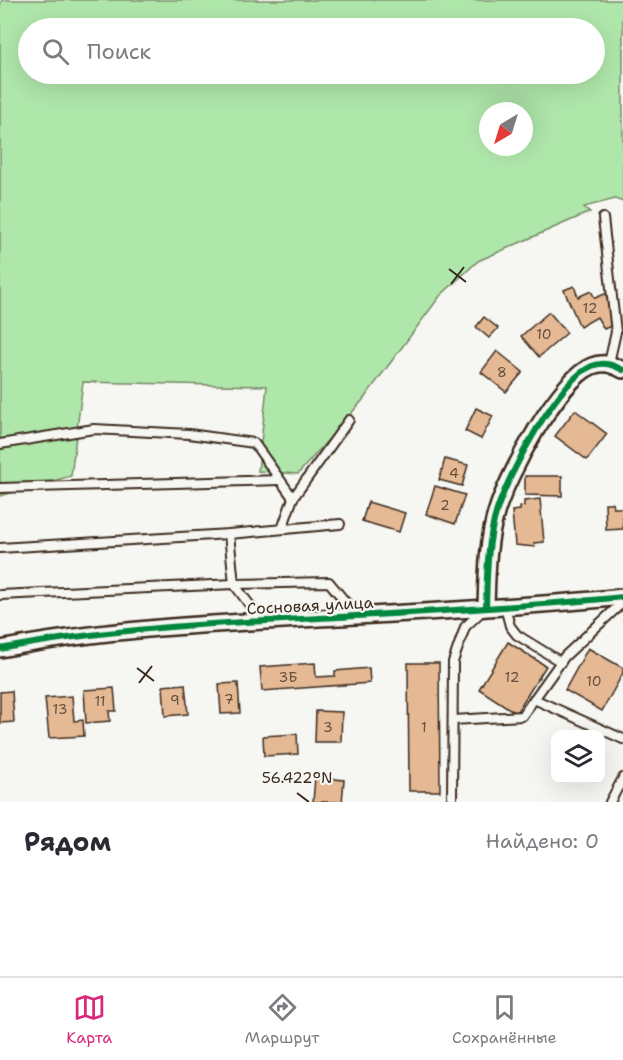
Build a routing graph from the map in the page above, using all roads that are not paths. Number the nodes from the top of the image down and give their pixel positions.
1 (603, 218) dead end
2 (609, 363) junction
3 (623, 370) edge
4 (350, 420) dead end
5 (0, 444) edge
6 (279, 480) junction
7 (0, 488) edge
8 (293, 498) junction
9 (340, 524) dead end
10 (282, 529) junction
11 (229, 534) junction
12 (0, 548) edge
13 (234, 584) junction
14 (0, 595) edge
15 (623, 597) edge
16 (623, 602) edge
17 (486, 607) junction
18 (505, 607) junction
19 (357, 616) junction
20 (261, 620) junction
21 (0, 649) edge
22 (561, 662) junction
23 (534, 699) junction
24 (453, 720) junction
25 (623, 740) edge
26 (623, 778) edge
27 (452, 802) edge
28 (610, 802) edge

1 - 2 lane
2 - 3 street
2 - 17 street
4 - 8 lane
5 - 6 lane
6 - 7 lane
6 - 8 lane
8 - 10 lane
9 - 10 lane
10 - 11 lane
11 - 12 lane
11 - 13 lane
13 - 14 lane
13 - 19 lane
13 - 20 lane
15 - 18 street, Сосновая улица
16 - 22 lane
17 - 18 street, Сосновая улица
17 - 19 street, Сосновая улица
17 - 24 lane
18 - 22 lane
19 - 20 street, Сосновая улица
20 - 21 street, Сосновая улица
22 - 23 lane
23 - 24 lane
23 - 25 lane
24 - 27 lane
26 - 28 lane

